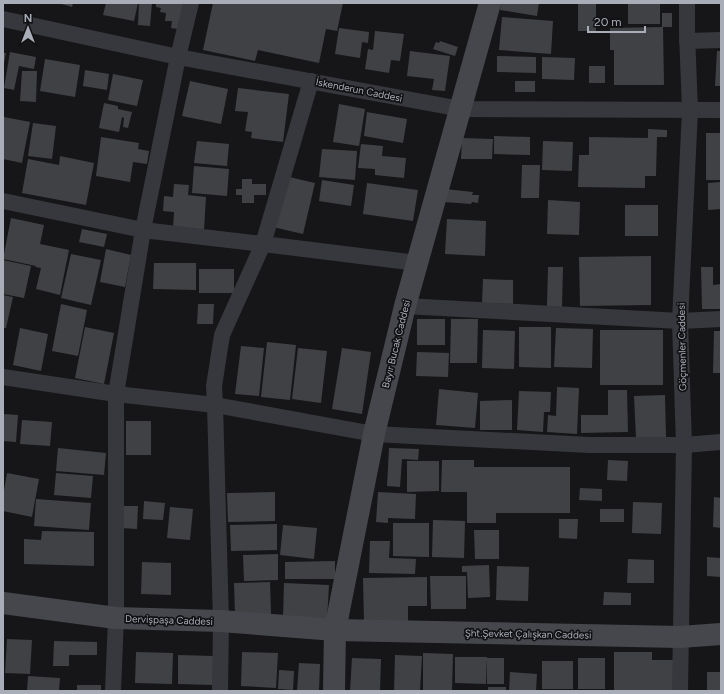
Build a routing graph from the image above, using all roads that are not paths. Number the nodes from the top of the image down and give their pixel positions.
1 (191, 3) edge
2 (490, 3) edge
3 (687, 3) edge
4 (3, 19) edge
5 (721, 40) edge
6 (687, 41) junction
7 (178, 56) junction
8 (311, 81) junction
9 (461, 109) junction
10 (690, 110) junction
11 (721, 110) edge
12 (3, 201) edge
13 (143, 230) junction
14 (263, 244) junction
15 (417, 263) junction
16 (405, 306) junction
17 (721, 319) edge
18 (680, 321) junction
19 (3, 377) edge
20 (116, 394) junction
21 (215, 405) junction
22 (374, 434) junction
23 (721, 442) edge
24 (684, 445) junction
25 (3, 603) edge
26 (116, 618) junction
27 (221, 621) junction
28 (335, 630) junction
29 (721, 634) edge
30 (680, 637) junction
31 (113, 691) edge
32 (220, 691) edge
33 (334, 691) edge
34 (680, 691) edge

1 - 7 street
2 - 9 street, Bayır Bucak Caddesi
3 - 6 street, Göçmenler Caddesi
4 - 7 street, İskenderun Caddesi
5 - 6 street
6 - 10 street, Göçmenler Caddesi
7 - 8 street, İskenderun Caddesi
7 - 13 street
8 - 9 street, İskenderun Caddesi
8 - 14 street
9 - 10 street, İskenderun Caddesi
9 - 15 street, Bayır Bucak Caddesi
10 - 11 street, İskenderun Caddesi
10 - 18 street, Göçmenler Caddesi
12 - 13 street
13 - 14 street
13 - 20 street
14 - 15 street
14 - 21 street
15 - 16 street, Bayır Bucak Caddesi
16 - 18 street
16 - 22 street, Bayır Bucak Caddesi
17 - 18 street
18 - 24 street, Göçmenler Caddesi
19 - 20 street
20 - 21 street
20 - 26 street
21 - 22 street
21 - 27 street
22 - 24 street
22 - 28 street, Bayır Bucak Caddesi
23 - 24 street
24 - 30 street, Göçmenler Caddesi
25 - 26 street, Dervişpaşa Caddesi
26 - 27 street, Dervişpaşa Caddesi
26 - 31 street
27 - 28 street, Dervişpaşa Caddesi
27 - 32 street
28 - 30 street, Şht.Şevket Çalışkan Caddesi
28 - 33 street, Bayır Bucak Caddesi
29 - 30 street, Şht.Şevket Çalışkan Caddesi
30 - 34 street, Göçmenler Caddesi

